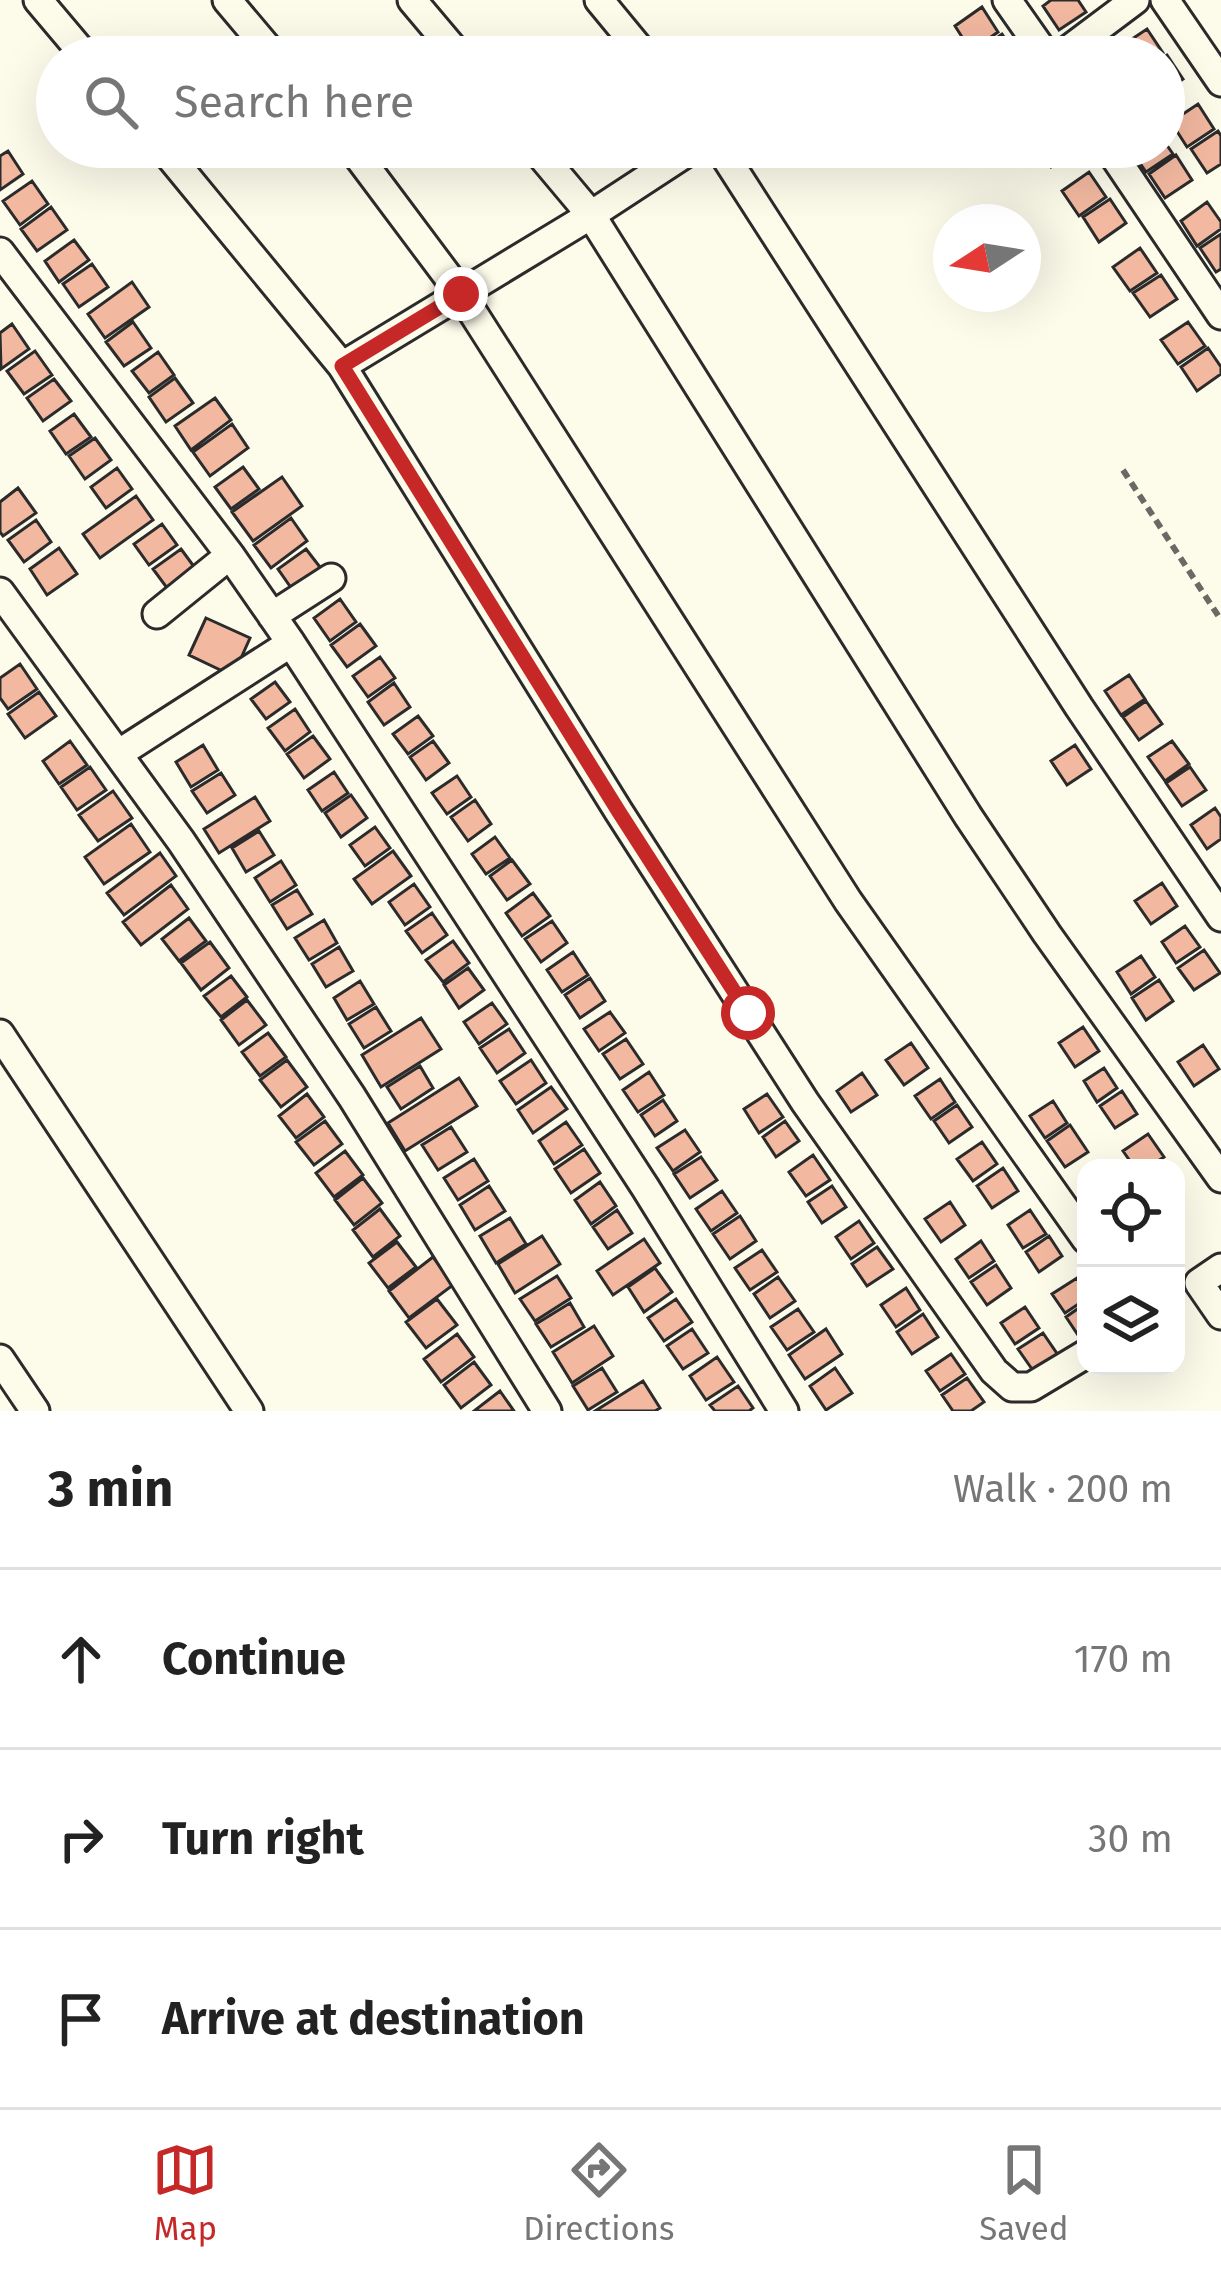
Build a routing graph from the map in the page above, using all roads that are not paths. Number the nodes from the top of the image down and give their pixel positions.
1 (38, 0) edge
2 (227, 0) edge
3 (412, 0) edge
4 (599, 0) edge
5 (1007, 0) edge
6 (1135, 0) edge
7 (1165, 0) edge
8 (68, 36) edge
9 (257, 36) edge
10 (442, 36) edge
11 (629, 36) edge
12 (1032, 36) edge
13 (1087, 36) edge
14 (1221, 82) edge
15 (178, 168) edge
16 (367, 168) edge
17 (552, 168) edge
18 (663, 168) edge
19 (732, 168) edge
20 (1122, 168) edge
21 (591, 215) junction
22 (0, 252) edge
23 (461, 294) junction
24 (1221, 315) edge
25 (342, 366) junction
26 (230, 555) junction
27 (331, 578) dead end
28 (0, 592) edge
29 (157, 614) dead end
30 (272, 616) junction
31 (291, 643) junction
32 (118, 754) junction
33 (1221, 917) edge
34 (0, 1034) edge
35 (1221, 1178) edge
36 (1077, 1226) edge
37 (1199, 1283) edge
38 (1221, 1316) edge
39 (0, 1359) edge
40 (1077, 1359) edge
41 (35, 1411) edge
42 (249, 1411) edge
43 (547, 1411) edge
44 (784, 1411) edge

1 - 8 street
2 - 9 street
3 - 10 street
4 - 11 street
5 - 12 street
6 - 13 street
7 - 14 street
15 - 25 street
16 - 23 street
17 - 21 street
18 - 21 street
19 - 33 street
20 - 24 street
21 - 23 street
21 - 35 street
22 - 26 street
23 - 25 street
23 - 36 street
25 - 40 street
26 - 29 street
26 - 30 street
27 - 30 street
28 - 32 street
30 - 31 street
31 - 32 street
31 - 44 street
32 - 43 street
34 - 42 street
37 - 38 street
39 - 41 street

